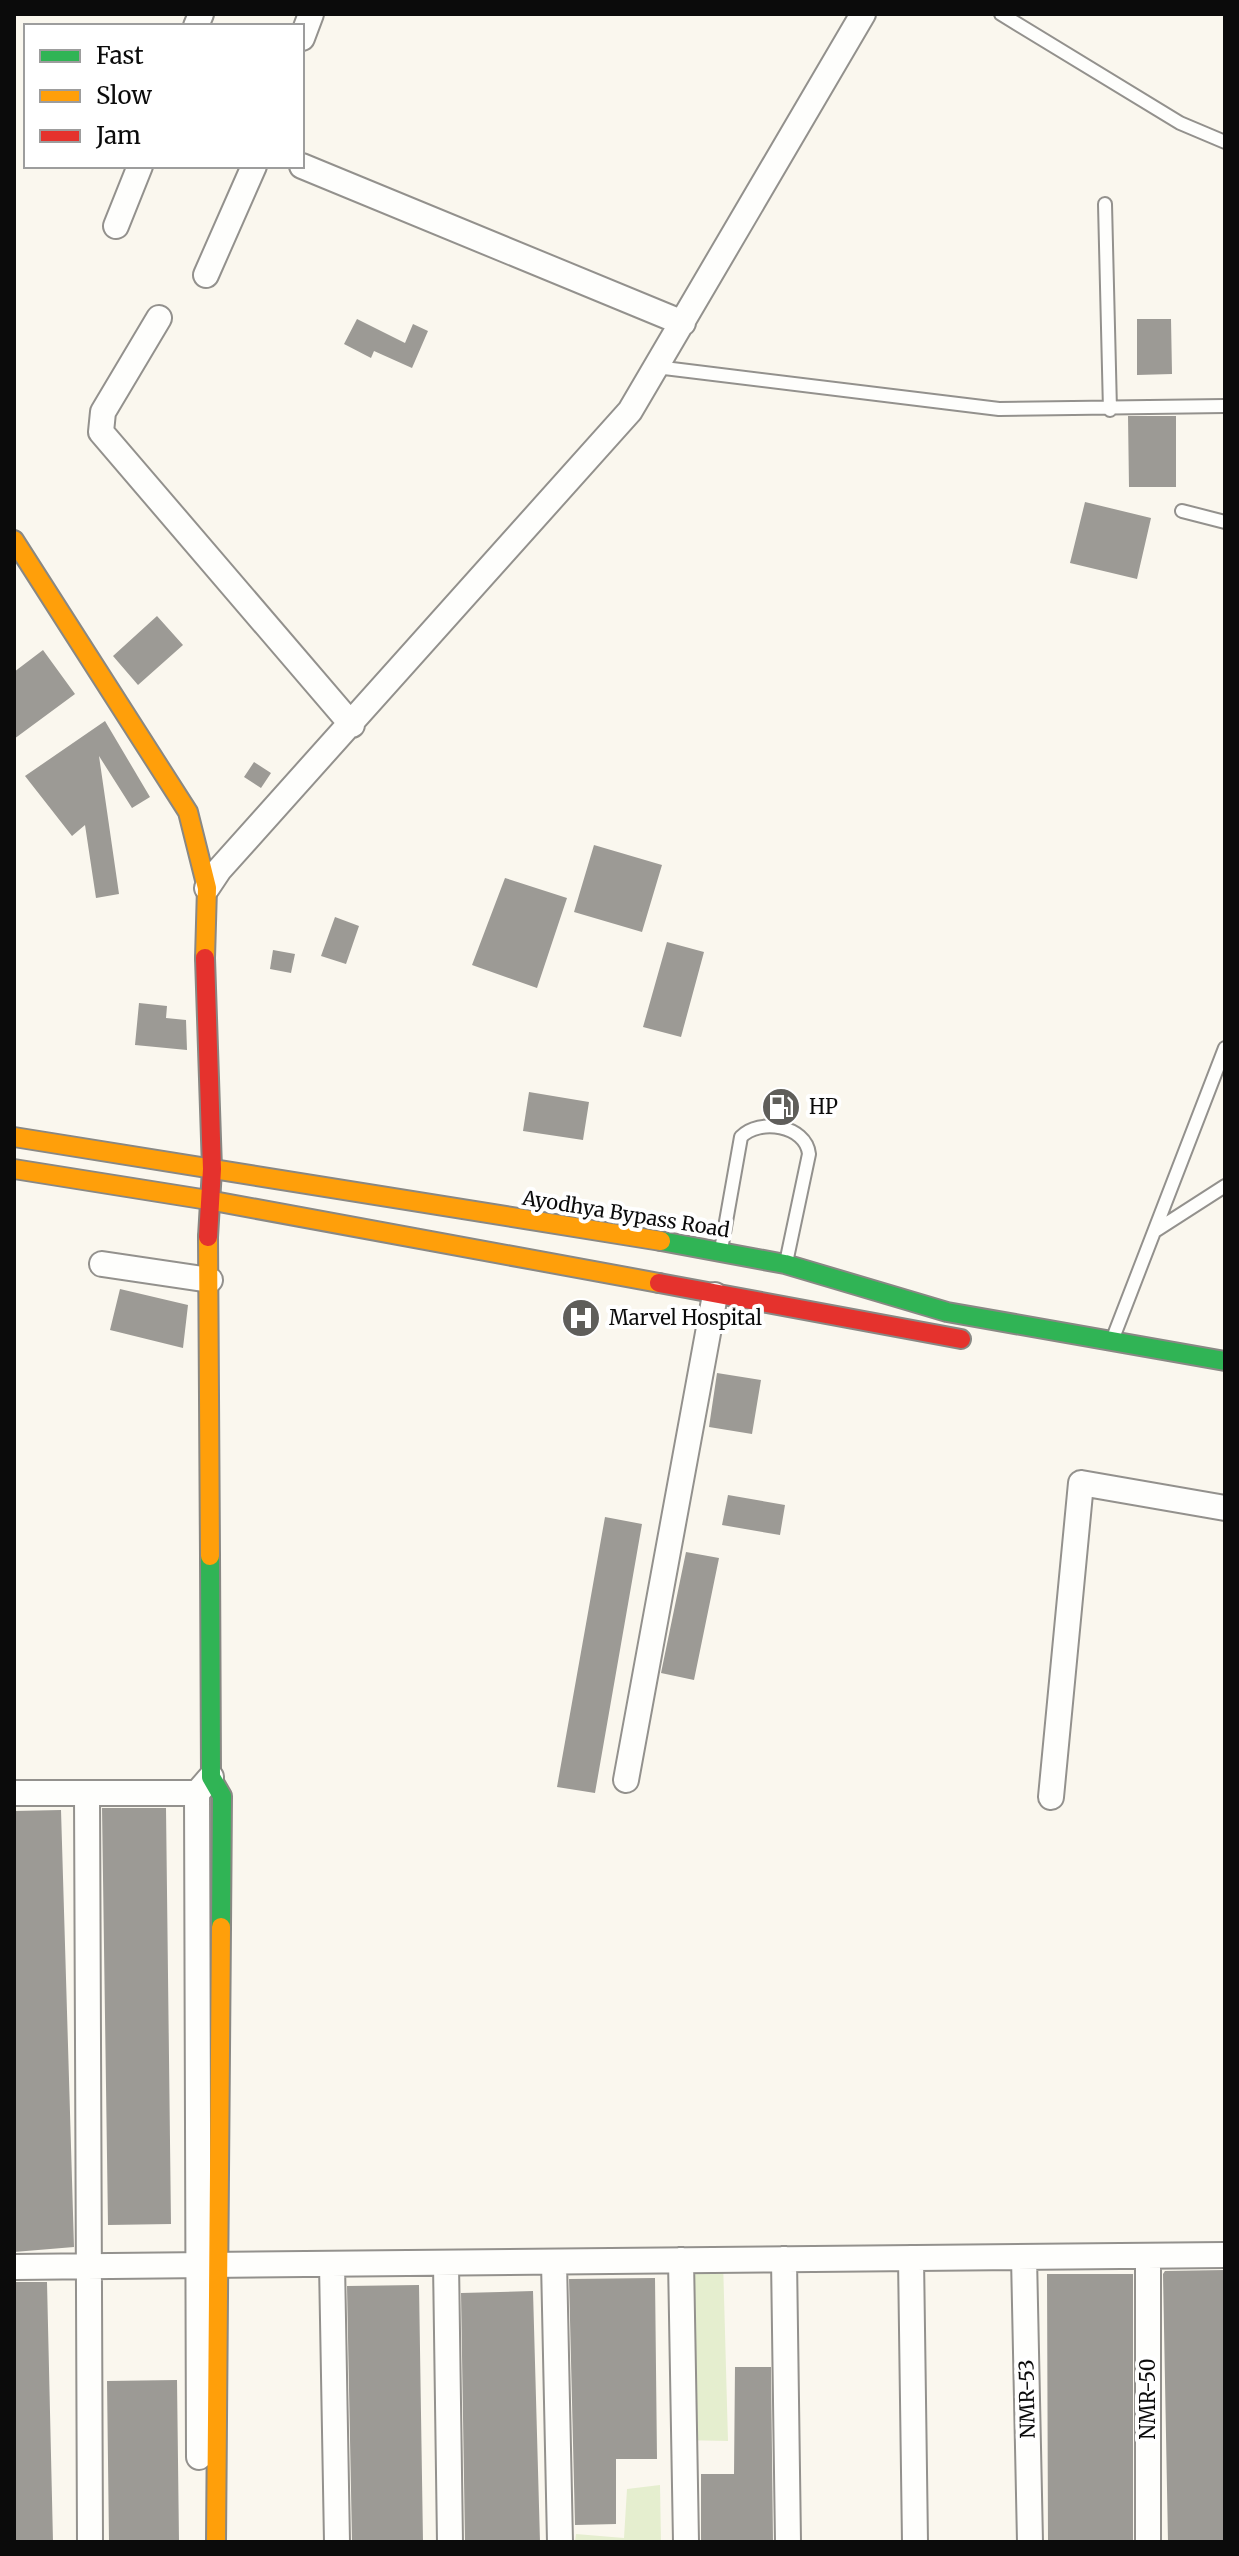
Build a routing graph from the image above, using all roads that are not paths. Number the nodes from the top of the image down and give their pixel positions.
1 (863, 14) edge
2 (1001, 14) edge
3 (1225, 142) edge
4 (304, 167) edge
5 (139, 168) edge
6 (253, 168) edge
7 (1105, 204) dead end
8 (116, 226) dead end
9 (206, 275) dead end
10 (159, 318) dead end
11 (683, 323) junction
12 (656, 367) junction
13 (1225, 406) edge
14 (1110, 410) junction
15 (1182, 511) dead end
16 (1225, 522) edge
17 (14, 540) edge
18 (352, 725) junction
19 (207, 888) junction
20 (1225, 1048) edge
21 (14, 1137) edge
22 (14, 1169) edge
23 (212, 1169) junction
24 (1225, 1186) edge
25 (208, 1200) junction
26 (1155, 1231) junction
27 (102, 1264) dead end
28 (718, 1273) junction
29 (210, 1280) junction
30 (781, 1285) junction
31 (1112, 1341) junction
32 (978, 1343) dead end
33 (1225, 1361) edge
34 (1225, 1508) edge
35 (626, 1780) dead end
36 (204, 1785) junction
37 (14, 1793) edge
38 (87, 1793) junction
39 (1051, 1797) dead end
40 (1225, 2255) edge
41 (1148, 2256) junction
42 (1024, 2257) junction
43 (911, 2258) junction
44 (784, 2259) junction
45 (681, 2260) junction
46 (554, 2262) junction
47 (446, 2263) junction
48 (332, 2264) junction
49 (89, 2266) junction
50 (14, 2267) edge
51 (209, 2267) junction
52 (90, 2542) edge
53 (199, 2542) edge
54 (216, 2542) edge
55 (337, 2542) edge
56 (450, 2542) edge
57 (560, 2542) edge
58 (686, 2542) edge
59 (788, 2542) edge
60 (915, 2542) edge
61 (1030, 2542) edge
62 (1148, 2542) edge

1 - 11 street
2 - 3 lane
4 - 11 street
5 - 8 street
6 - 9 street
7 - 14 lane
10 - 18 street
11 - 12 street
12 - 14 lane
12 - 18 street
13 - 14 lane
15 - 16 lane
17 - 19 main road
18 - 19 street
19 - 23 main road
20 - 26 lane
21 - 23 main road, Ayodhya Bypass Road
22 - 25 main road, Ayodhya Bypass Road
23 - 25 main road
23 - 28 main road, Ayodhya Bypass Road
24 - 26 lane
25 - 28 main road, Ayodhya Bypass Road
25 - 29 main road
26 - 31 lane
27 - 29 street
28 - 30 main road, Ayodhya Bypass Road
28 - 30 main road, Ayodhya Bypass Road
28 - 30 lane
28 - 35 street
29 - 36 main road
30 - 31 main road, Ayodhya Bypass Road
30 - 32 main road, Ayodhya Bypass Road
31 - 33 main road, Ayodhya Bypass Road
34 - 39 street
36 - 38 street
36 - 51 street
37 - 38 street
38 - 49 street
40 - 41 street
41 - 42 street
41 - 62 street, NMR-50
42 - 43 street
42 - 61 street, NMR-53
43 - 44 street
43 - 60 street
44 - 45 street
44 - 59 street
45 - 46 street
45 - 58 street
46 - 47 street
46 - 57 street
47 - 48 street
47 - 56 street
48 - 51 street
48 - 55 street
49 - 50 street
49 - 51 street
49 - 52 street
51 - 53 street
51 - 54 main road

